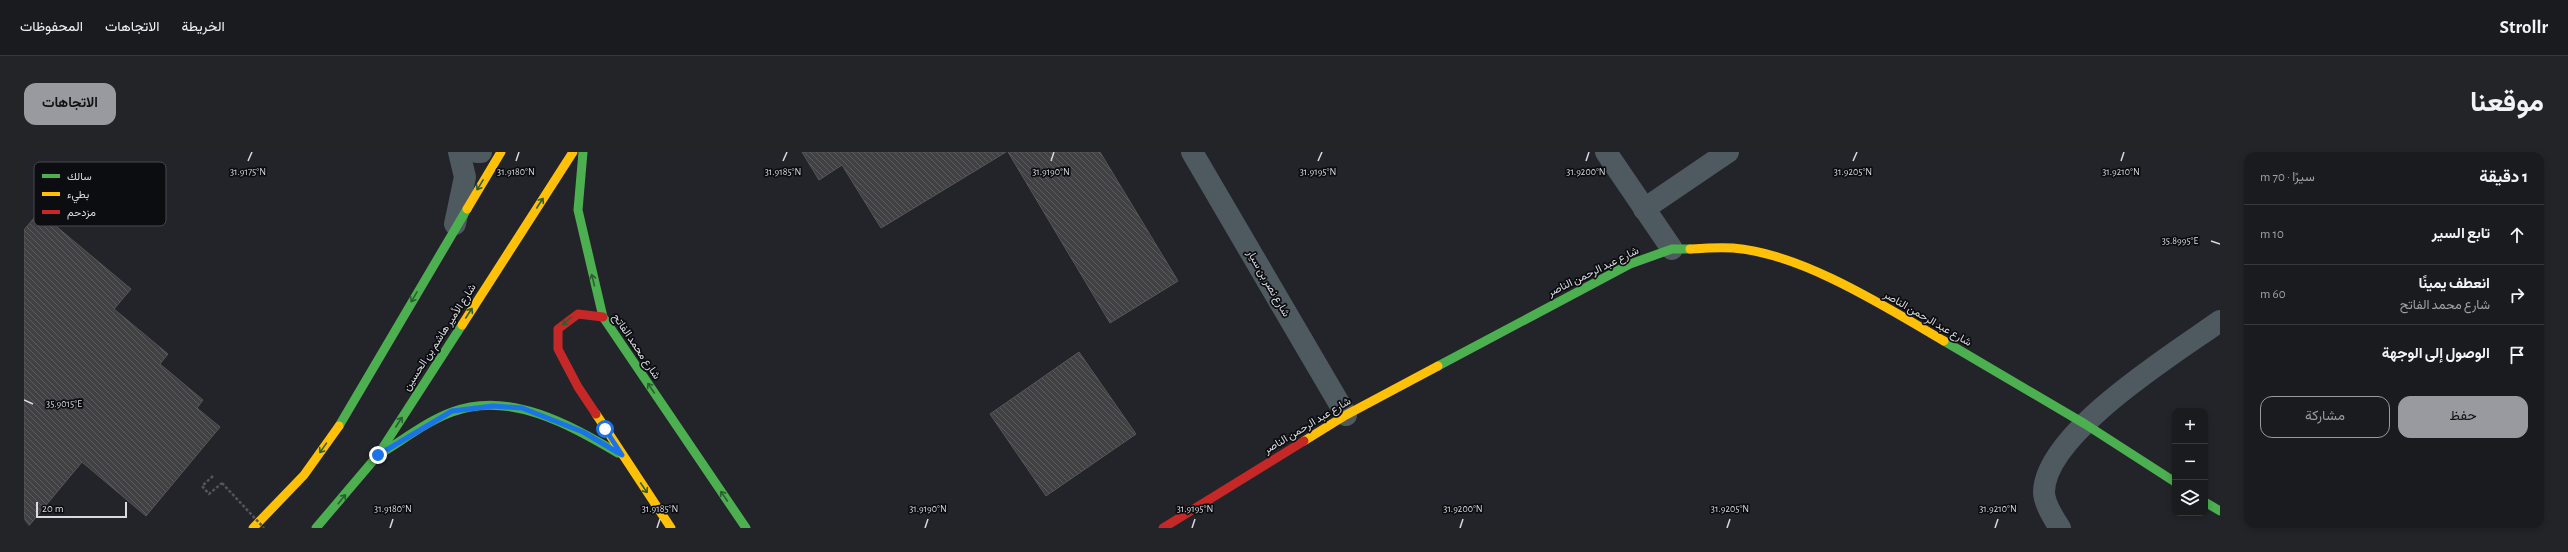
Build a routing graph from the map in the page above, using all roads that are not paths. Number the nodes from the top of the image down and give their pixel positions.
1 (459, 152) edge
2 (478, 152) edge
3 (481, 152) edge
4 (501, 152) edge
5 (573, 152) edge
6 (582, 152) edge
7 (1192, 152) edge
8 (1606, 152) edge
9 (1728, 152) edge
10 (1644, 209) junction
11 (453, 231) junction
12 (1672, 248) junction
13 (603, 317) junction
14 (2220, 321) edge
15 (1346, 415) junction
16 (2085, 424) junction
17 (378, 455) junction
18 (622, 455) junction
19 (2172, 480) edge
20 (2208, 504) edge
21 (2220, 511) edge
22 (1171, 526) edge
23 (253, 528) edge
24 (316, 528) edge
25 (671, 528) edge
26 (746, 528) edge
27 (2060, 528) edge

1 - 11 street
2 - 3 street
4 -> 11 main road
17 -> 5 main road, شارع الأمير هاشم بن الحسين
13 -> 6 main road, شارع محمد الفاتح
7 - 15 street, شارع نصر بن سيار
8 - 10 street
9 - 10 street
10 - 12 street
11 -> 23 main road
12 - 15 main road, شارع عبد الرحمن الناصر
12 - 16 main road, شارع عبد الرحمن الناصر
13 -> 18 main road
26 -> 13 main road, شارع محمد الفاتح
14 - 16 street
15 - 22 main road, شارع عبد الرحمن الناصر
16 - 19 main road, شارع عبد الرحمن الناصر
16 - 27 street
17 - 18 main road
24 -> 17 main road, شارع الأمير هاشم بن الحسين
18 -> 25 main road
20 - 21 main road

